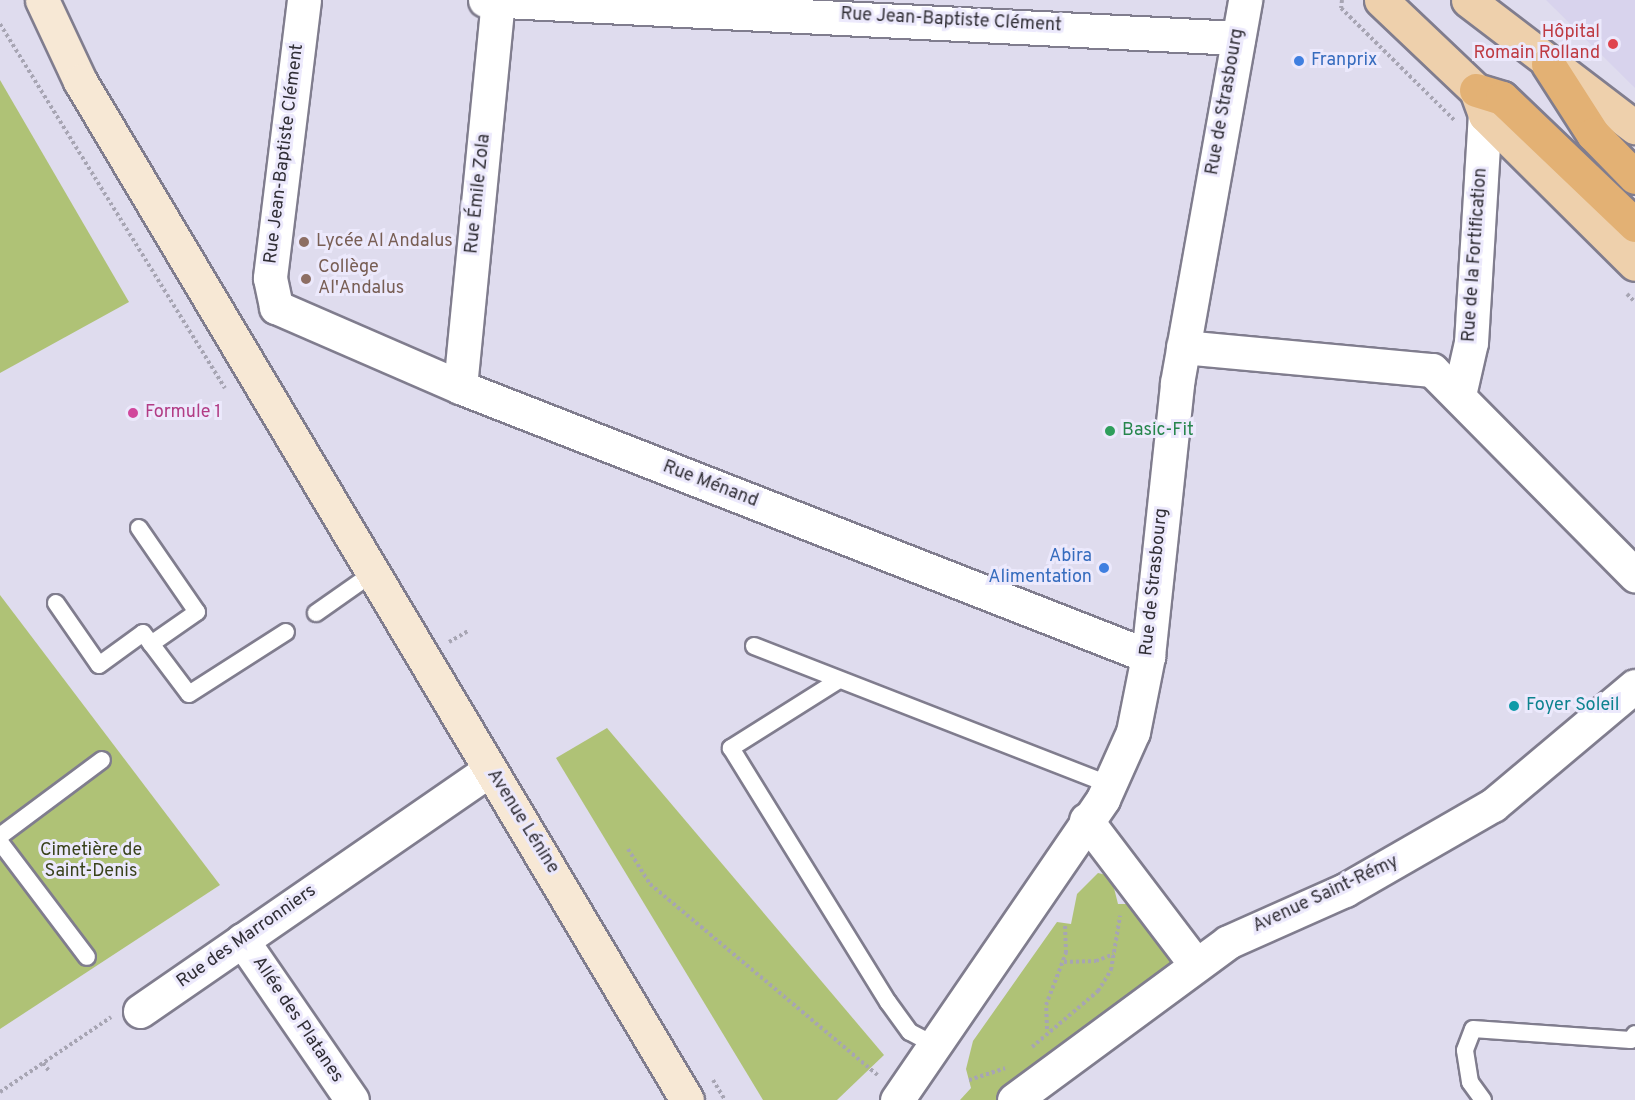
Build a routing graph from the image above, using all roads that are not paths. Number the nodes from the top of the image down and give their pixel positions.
1 (42, 0) edge
2 (304, 0) edge
3 (485, 0) edge
4 (1245, 0) edge
5 (1381, 0) edge
6 (1468, 0) edge
7 (498, 1) edge
8 (1238, 38) junction
9 (1548, 64) junction
10 (1480, 103) junction
11 (1635, 127) edge
12 (1635, 177) edge
13 (1635, 225) edge
14 (1635, 264) edge
15 (276, 307) joint
16 (1183, 348) junction
17 (460, 387) junction
18 (1459, 395) junction
19 (139, 528) dead end
20 (370, 574) junction
21 (1635, 575) edge
22 (56, 603) dead end
23 (316, 613) dead end
24 (286, 632) dead end
25 (151, 644) junction
26 (754, 646) dead end
27 (1148, 656) junction
28 (839, 680) junction
29 (1635, 686) edge
30 (102, 760) dead end
31 (490, 770) junction
32 (1110, 785) junction
33 (1086, 820) junction
34 (0, 836) edge
35 (0, 842) edge
36 (242, 940) junction
37 (87, 957) dead end
38 (1196, 965) junction
39 (140, 1011) road end
40 (922, 1039) junction
41 (1634, 1041) edge
42 (674, 1070) junction
43 (884, 1088) edge
44 (352, 1100) edge
45 (687, 1100) edge
46 (701, 1100) edge
47 (1014, 1100) edge
48 (1483, 1100) edge

1 - 20 main road, Avenue Lénine
2 - 15 street, Rue Jean-Baptiste Clément
3 - 7 street, Rue Jean-Baptiste Clément
4 - 8 street, Rue de Strasbourg
5 - 10 main road
6 - 9 main road
7 - 8 street, Rue Jean-Baptiste Clément
7 - 17 street, Rue Émile Zola
8 - 16 street, Rue de Strasbourg
9 - 11 main road
9 - 12 highway
10 - 13 highway
10 - 14 main road
10 - 18 street, Rue de la Fortification
15 - 17 street, Rue Ménand
16 - 18 street
16 - 27 street, Rue de Strasbourg
17 - 27 street, Rue Ménand
18 - 21 street
19 - 25 lane
20 - 23 lane
20 - 31 main road, Avenue Lénine
22 - 25 lane
24 - 25 lane
26 - 28 lane
27 - 32 street, Rue de Strasbourg
28 - 32 lane
28 - 40 lane
29 - 38 street, Avenue Saint-Rémy
30 - 34 lane
31 - 36 street, Rue des Marronniers
31 - 42 main road, Avenue Lénine
32 - 33 street, Rue de Strasbourg
33 - 38 street
33 - 40 street, Rue de Strasbourg
35 - 37 lane
36 - 39 street, Rue des Marronniers
36 - 44 street, Allée des Platanes
38 - 47 street, Avenue Saint-Rémy
40 - 43 street, Rue de Strasbourg
41 - 48 lane
42 - 45 main road, Avenue Lénine
42 - 46 main road, Avenue Lénine

